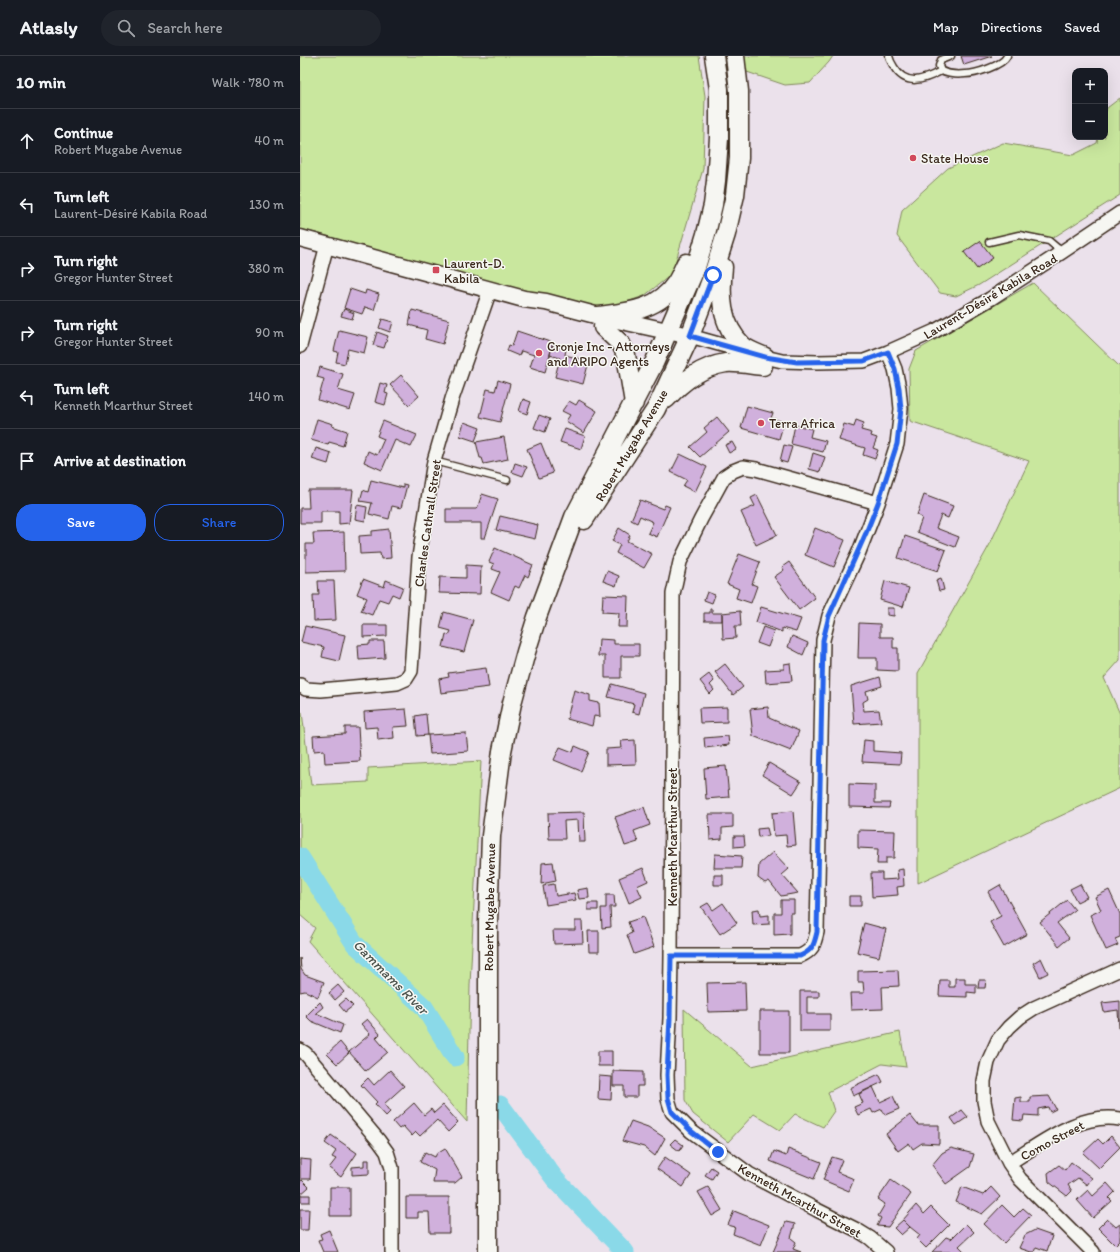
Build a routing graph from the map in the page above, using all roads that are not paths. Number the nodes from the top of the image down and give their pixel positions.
1 (714, 56) edge
2 (735, 56) edge
3 (889, 56) edge
4 (950, 56) edge
5 (1006, 56) edge
6 (941, 71) junction
7 (716, 181) junction
8 (1120, 213) edge
9 (726, 234) junction
10 (300, 238) edge
11 (989, 242) dead end
12 (327, 245) junction
13 (1062, 252) junction
14 (490, 290) junction
15 (601, 322) junction
16 (667, 335) junction
17 (688, 340) junction
18 (300, 346) edge
19 (888, 352) junction
20 (764, 361) junction
21 (634, 403) junction
22 (656, 409) junction
23 (434, 461) junction
24 (507, 480) dead end
25 (878, 503) junction
26 (554, 571) junction
27 (300, 685) edge
28 (671, 956) junction
29 (1120, 969) edge
30 (300, 1050) edge
31 (1120, 1120) edge
32 (1009, 1163) junction
33 (392, 1252) edge
34 (488, 1252) edge
35 (886, 1252) edge
36 (1093, 1252) edge

1 - 7 main road, Robert Mugabe Avenue
2 - 9 main road, Robert Mugabe Avenue
3 - 6 lane
4 - 6 lane
5 - 6 lane
7 - 15 main road
7 - 16 main road, Robert Mugabe Avenue
8 - 13 street, Laurent-Désiré Kabila Road
9 - 17 main road, Robert Mugabe Avenue
9 - 20 main road
10 - 12 street, Laurent-Désiré Kabila Road
11 - 13 lane
12 - 14 street, Laurent-Désiré Kabila Road
12 - 18 street
13 - 19 street, Laurent-Désiré Kabila Road
14 - 15 street, Laurent-Désiré Kabila Road
14 - 23 street, Charles Cathrall Street
15 - 16 street, Laurent-Désiré Kabila Road
15 - 21 main road
16 - 17 street, Laurent-Désiré Kabila Road
16 - 21 main road, Robert Mugabe Avenue
17 - 20 street, Laurent-Désiré Kabila Road
17 - 22 main road, Robert Mugabe Avenue
19 - 20 street, Laurent-Désiré Kabila Road
19 - 25 street
20 - 22 main road
21 - 26 main road, Robert Mugabe Avenue
22 - 26 main road, Robert Mugabe Avenue
23 - 24 lane
23 - 27 street, Charles Cathrall Street
25 - 28 street
25 - 28 street, Kenneth Mcarthur Street
26 - 34 main road, Robert Mugabe Avenue
28 - 35 street, Kenneth Mcarthur Street
29 - 32 street
30 - 33 street
31 - 32 street, Como Street
32 - 36 street

